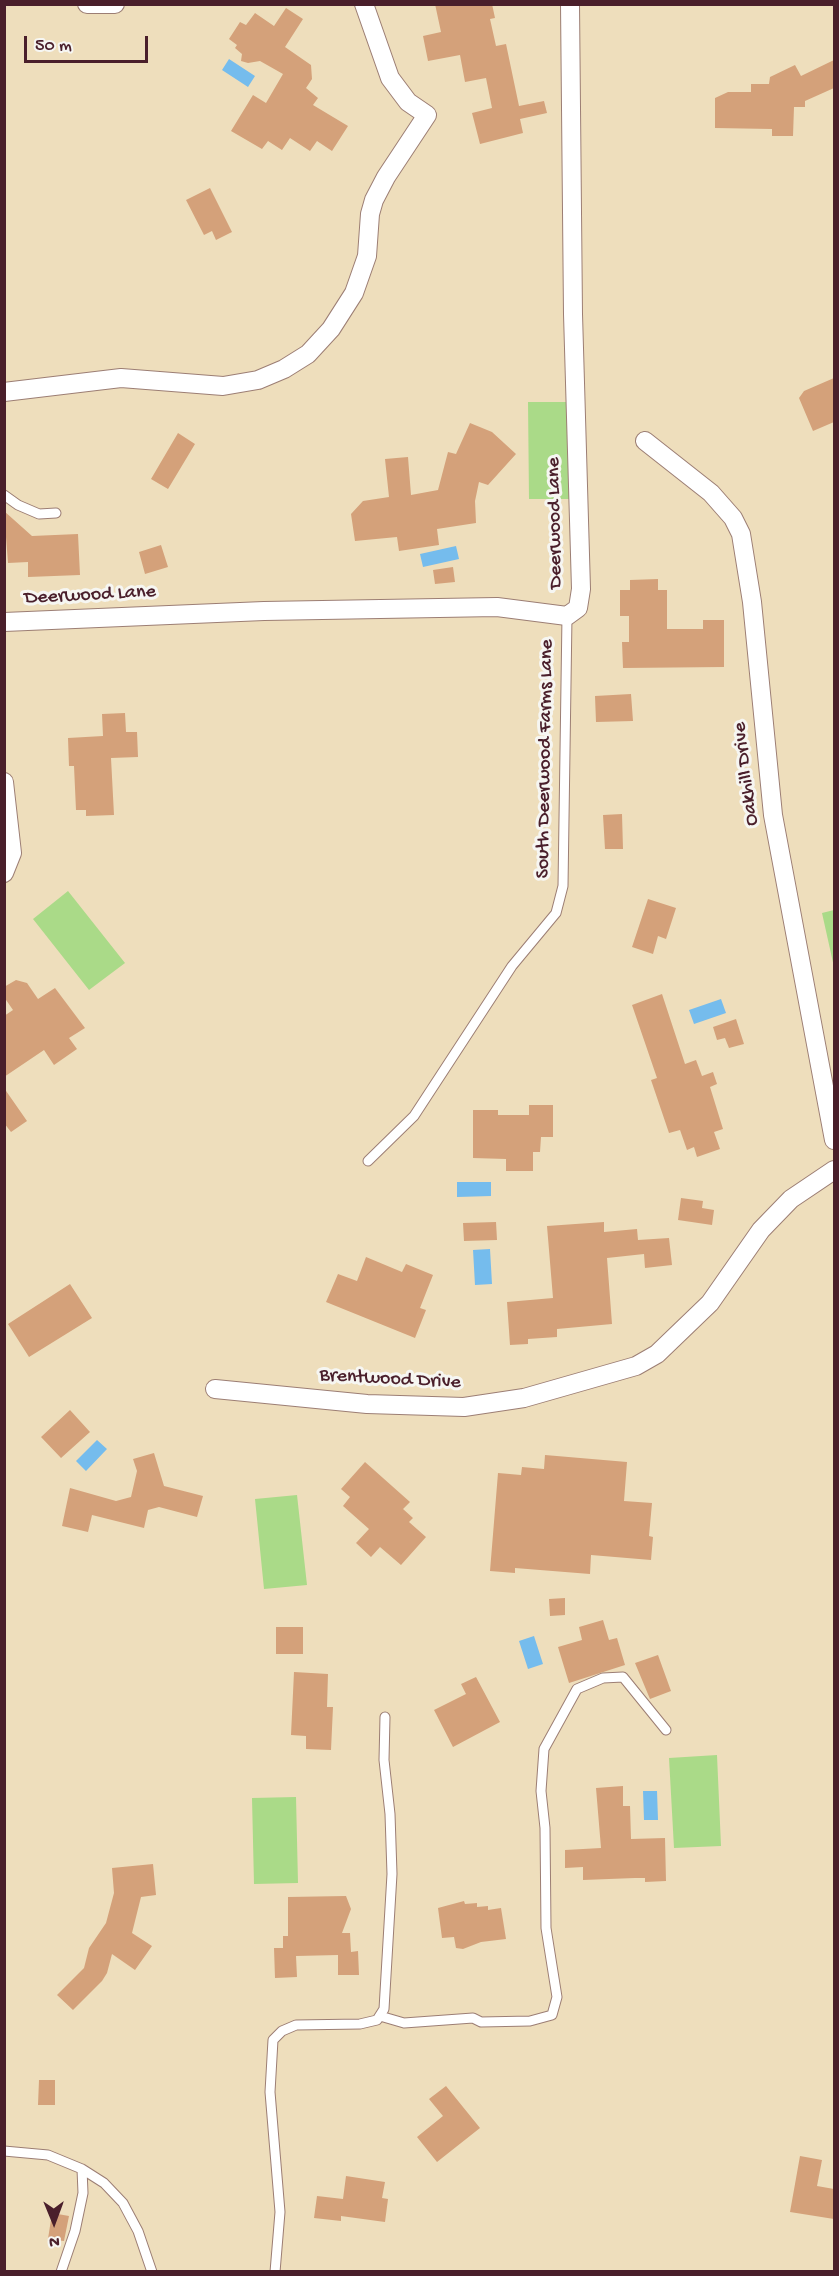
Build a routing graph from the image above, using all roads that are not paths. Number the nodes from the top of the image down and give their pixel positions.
1 (87, 4) edge
2 (115, 4) edge
3 (364, 4) edge
4 (570, 4) edge
5 (4, 392) edge
6 (645, 441) dead end
7 (4, 495) edge
8 (56, 513) dead end
9 (567, 616) junction
10 (4, 622) edge
11 (4, 782) edge
12 (4, 873) edge
13 (834, 1140) edge
14 (368, 1161) dead end
15 (834, 1170) edge
16 (215, 1389) dead end
17 (385, 1717) dead end
18 (666, 1730) dead end
19 (380, 2016) junction
20 (4, 2151) edge
21 (82, 2169) junction
22 (61, 2271) edge
23 (152, 2271) edge
24 (275, 2271) edge

1 - 2 street
3 - 5 street
4 - 9 street, Deerwood Lane
6 - 13 street, Oakhill Drive
7 - 8 lane
9 - 10 street, Deerwood Lane
9 - 14 lane, South Deerwood Farms Lane
11 - 12 street
15 - 16 street, Brentwood Drive
17 - 19 lane
18 - 19 lane
19 - 24 lane
20 - 21 lane
21 - 22 lane
21 - 23 lane

